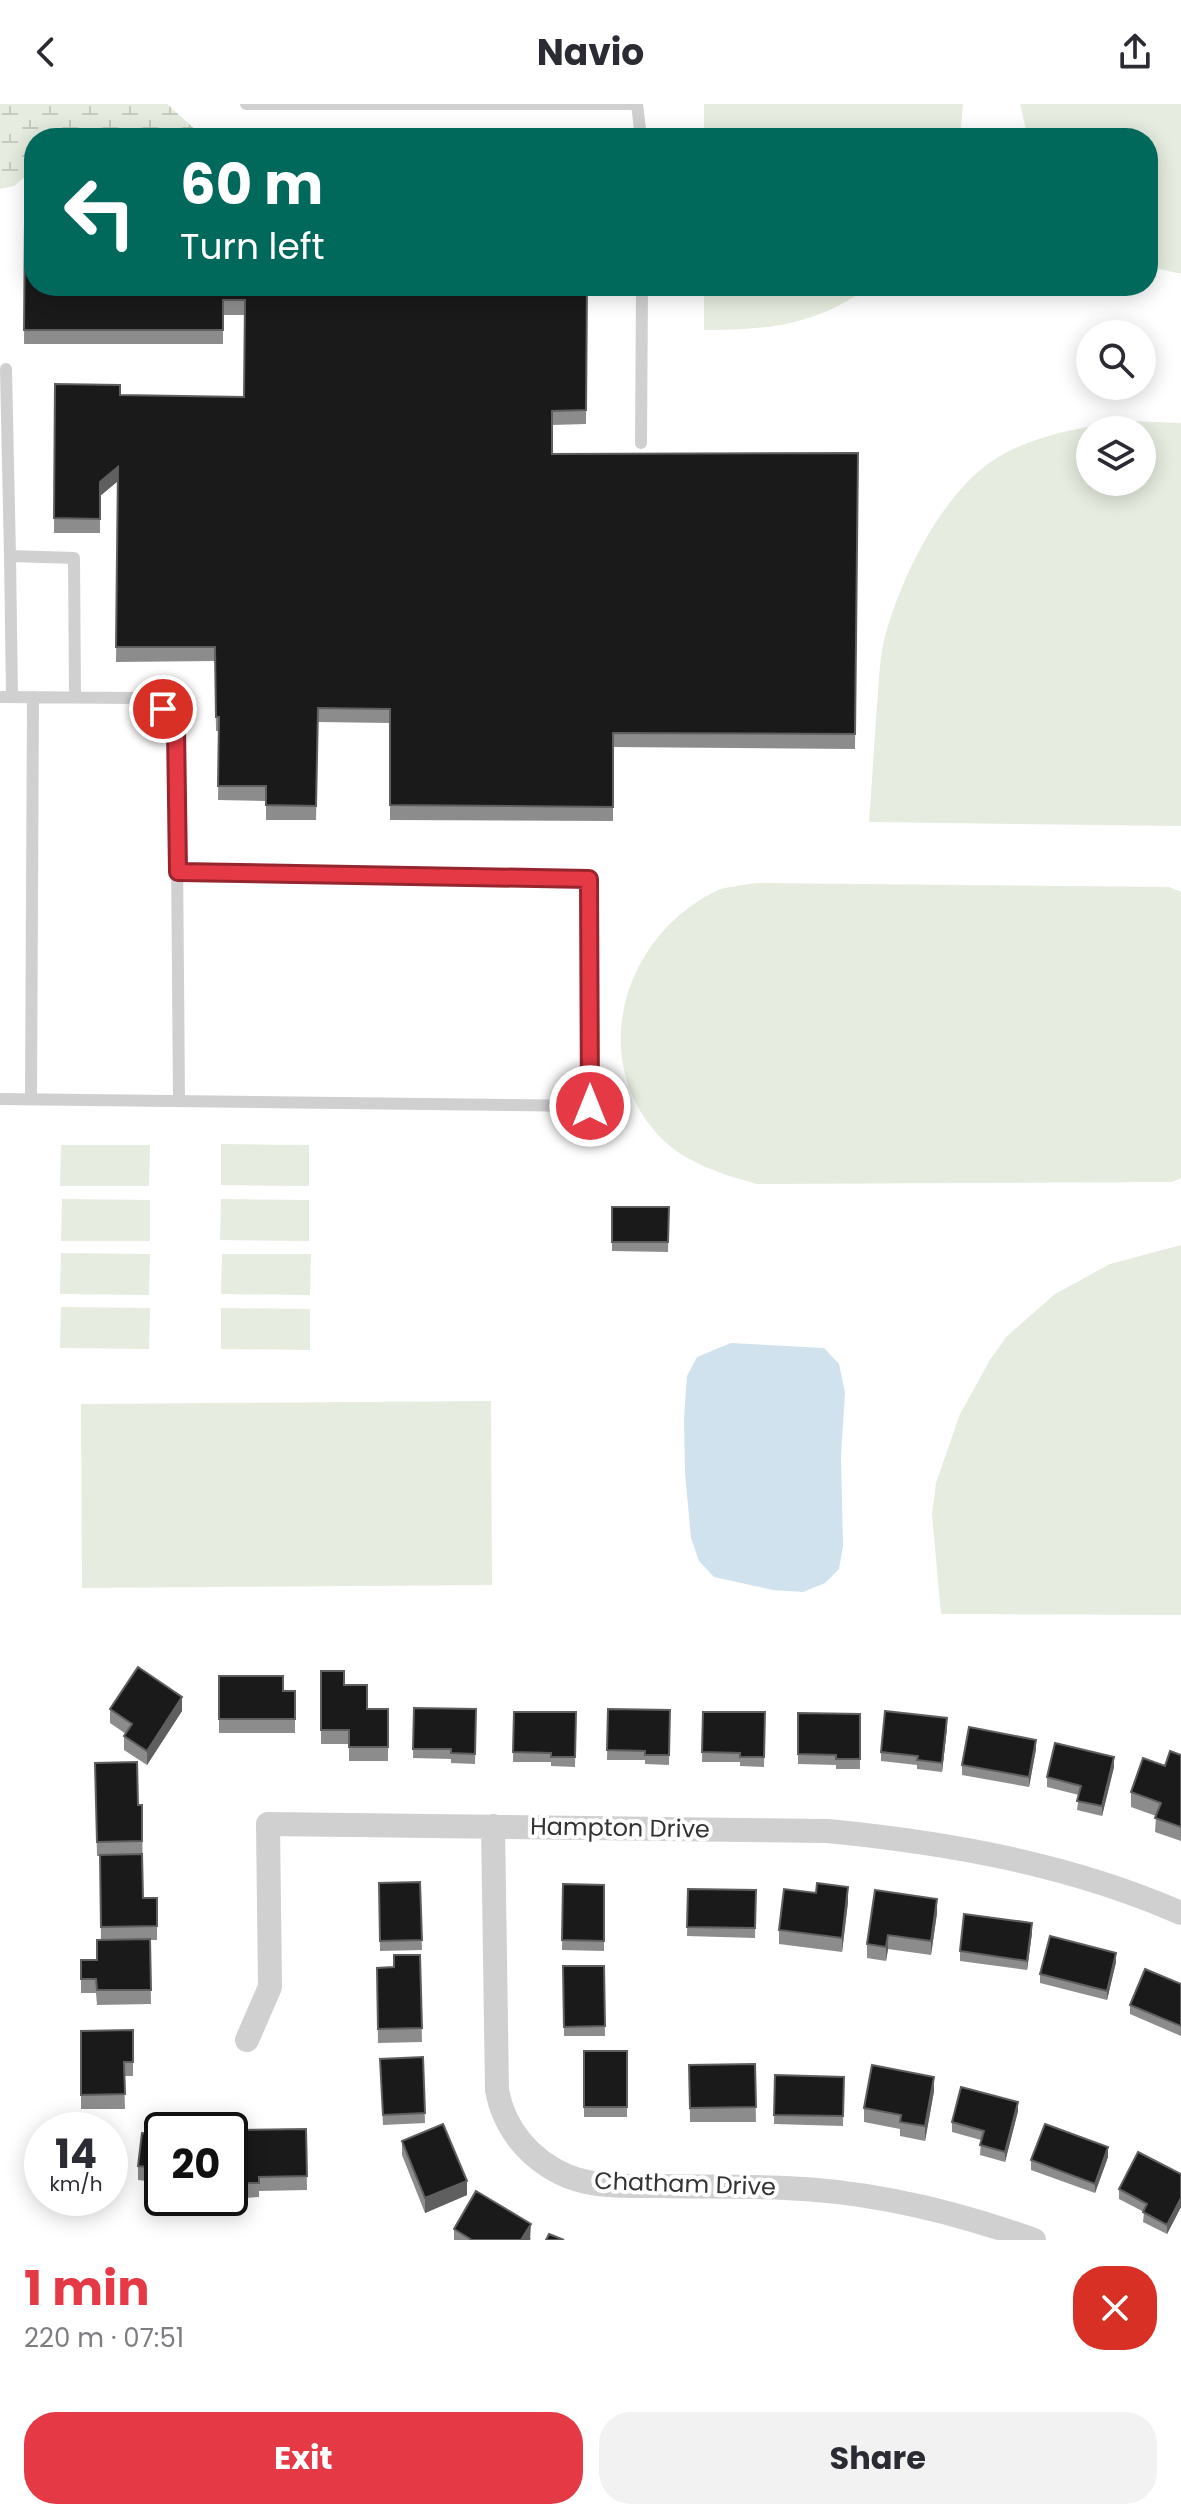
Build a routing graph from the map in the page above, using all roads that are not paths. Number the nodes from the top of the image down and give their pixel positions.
1 (637, 104) edge
2 (249, 105) edge
3 (640, 128) edge
4 (642, 296) edge
5 (6, 369) dead end
6 (641, 443) dead end
7 (10, 556) junction
8 (6, 697) edge
9 (33, 697) junction
10 (75, 697) junction
11 (178, 872) junction
12 (0, 1099) edge
13 (31, 1099) junction
14 (179, 1101) junction
15 (493, 1826) junction
16 (1181, 1913) edge
17 (247, 2040) dead end
18 (1034, 2240) edge

1 - 2 lane
1 - 3 lane
4 - 6 lane
5 - 7 lane
7 - 8 lane
7 - 10 lane
8 - 9 lane
9 - 10 lane
9 - 13 lane
10 - 11 lane
11 - 14 lane
11 - 14 lane
12 - 13 lane
13 - 14 lane
15 - 16 street, Hampton Drive
15 - 17 street, Hampton Drive
15 - 18 street, Chatham Drive

